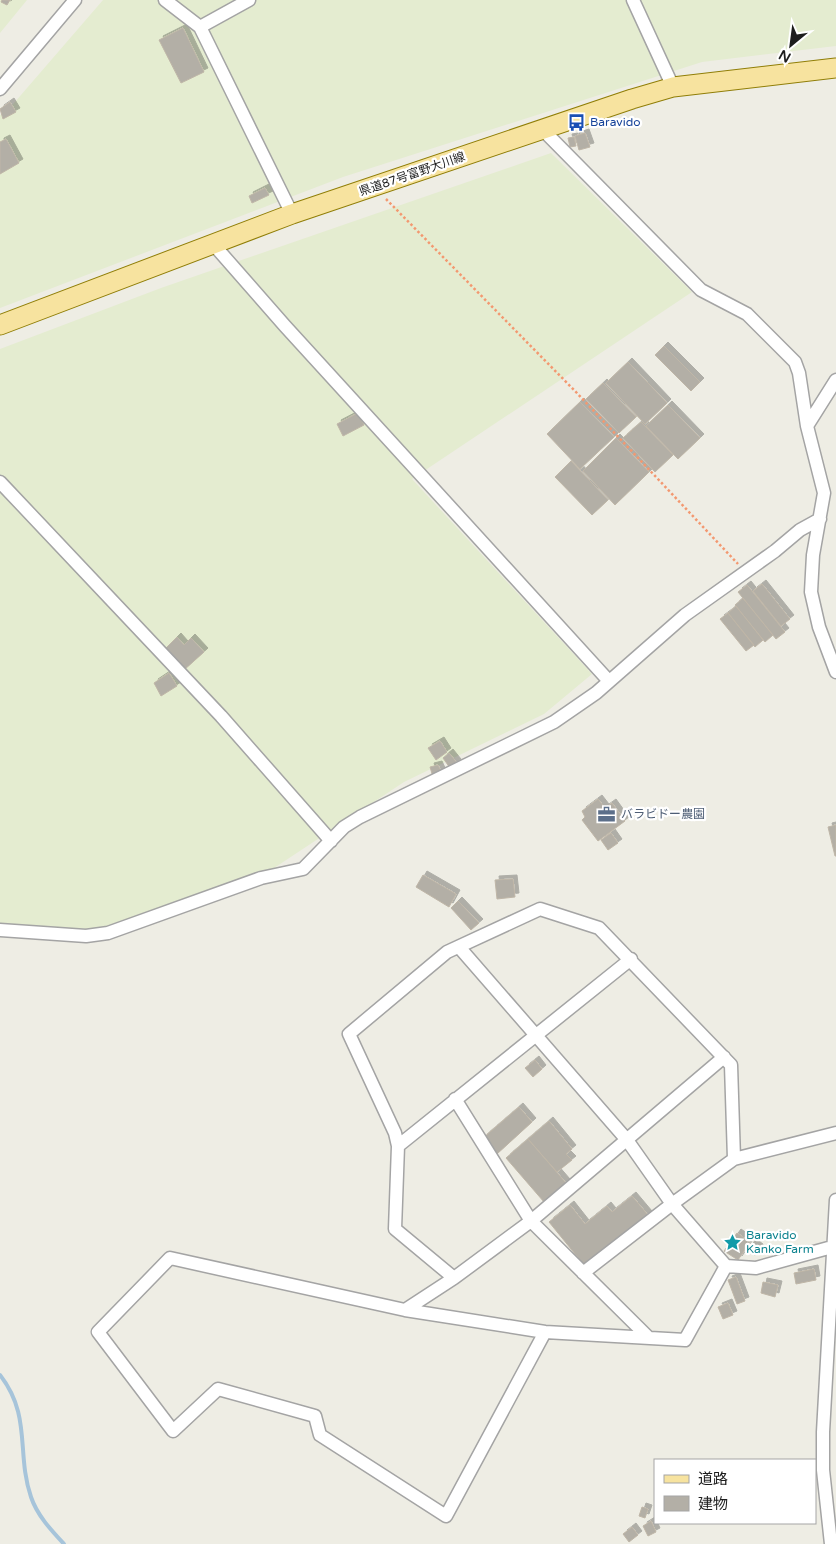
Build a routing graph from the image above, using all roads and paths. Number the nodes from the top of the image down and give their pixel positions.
1 (75, 0) edge
2 (165, 0) edge
3 (249, 0) edge
4 (633, 0) edge
5 (200, 27) junction
6 (836, 68) edge
7 (673, 87) junction
8 (0, 89) edge
9 (542, 130) junction
10 (374, 187) junction
11 (292, 214) junction
12 (214, 245) junction
13 (0, 325) edge
14 (836, 380) edge
15 (807, 426) junction
16 (0, 482) edge
17 (820, 520) junction
18 (746, 572) junction
19 (836, 672) edge
20 (608, 680) junction
21 (331, 841) junction
22 (0, 930) edge
23 (459, 947) junction
24 (631, 959) junction
25 (535, 1036) junction
26 (724, 1057) junction
27 (455, 1099) junction
28 (836, 1133) edge
29 (627, 1140) junction
30 (398, 1146) junction
31 (734, 1159) junction
32 (836, 1200) edge
33 (672, 1204) junction
34 (532, 1221) junction
35 (832, 1247) junction
36 (726, 1266) junction
37 (583, 1273) junction
38 (454, 1278) junction
39 (405, 1310) junction
40 (544, 1332) junction
41 (649, 1338) junction
42 (831, 1544) edge

1 - 8 street
2 - 5 street
3 - 5 street
4 - 7 street
5 - 11 street
6 - 7 main road, 県道87号富野大川線
7 - 9 main road, 県道87号富野大川線
9 - 10 main road, 県道87号富野大川線
9 - 15 street
10 - 11 main road, 県道87号富野大川線
10 - 18 path
11 - 12 main road, 県道87号富野大川線
12 - 13 main road, 県道87号富野大川線
12 - 20 street
14 - 15 street
15 - 17 street
16 - 21 street
17 - 18 street
17 - 19 street
18 - 20 street
20 - 21 street
21 - 22 street
23 - 24 street
23 - 25 street
23 - 30 street
24 - 25 street
24 - 26 street
25 - 27 street
25 - 29 street
26 - 29 street
26 - 31 street
27 - 30 street
27 - 34 street
28 - 31 street
29 - 33 street
29 - 34 street
30 - 38 street
31 - 33 street
32 - 35 street
33 - 36 street
33 - 37 street
34 - 37 street
34 - 38 street
35 - 36 street
35 - 42 street
36 - 41 street
37 - 41 street
38 - 39 street
39 - 40 street
39 - 40 street
40 - 41 street

